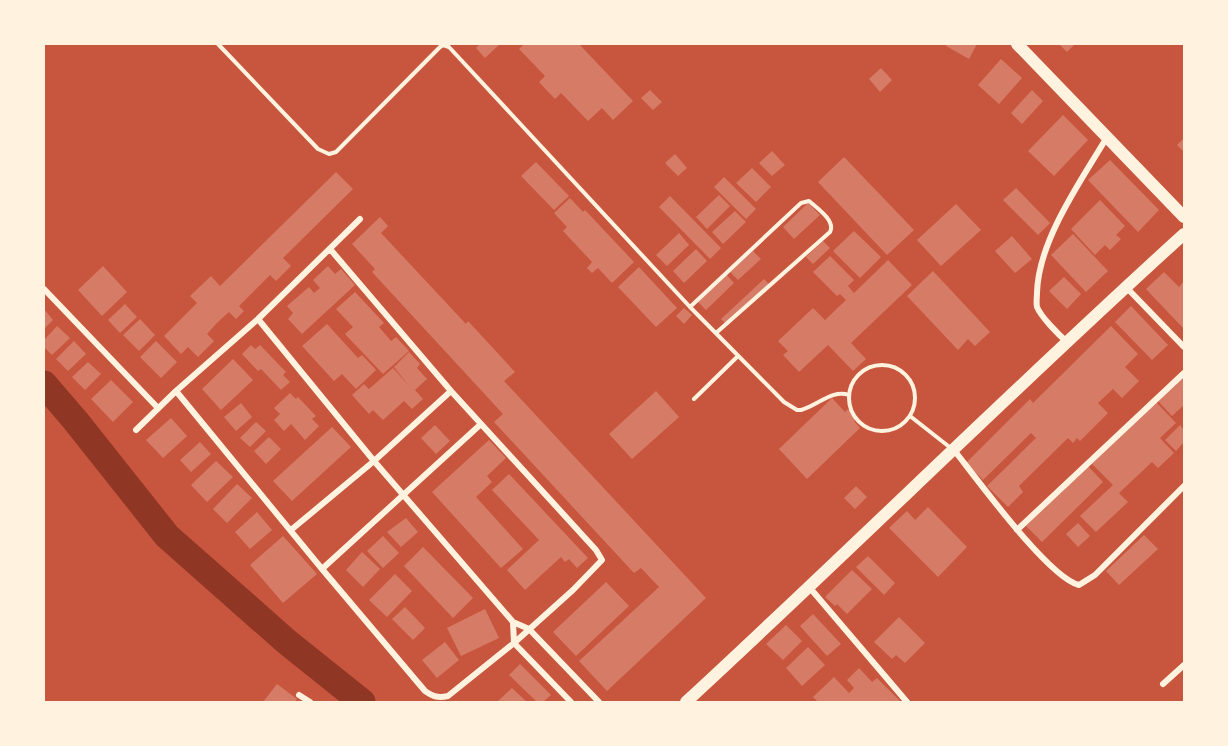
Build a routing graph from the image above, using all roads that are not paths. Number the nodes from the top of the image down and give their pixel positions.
1 (218, 44) edge
2 (1017, 44) edge
3 (1107, 137) junction
4 (1185, 218) edge
5 (360, 219) dead end
6 (1185, 234) edge
7 (330, 249) junction
8 (1126, 287) junction
9 (44, 289) edge
10 (690, 307) junction
11 (258, 319) junction
12 (716, 333) junction
13 (1067, 342) junction
14 (1185, 348) edge
15 (738, 356) junction
16 (1185, 373) edge
17 (176, 391) junction
18 (451, 391) junction
19 (849, 395) junction
20 (694, 399) dead end
21 (158, 408) junction
22 (910, 416) junction
23 (481, 424) junction
24 (135, 430) dead end
25 (954, 450) junction
26 (374, 461) junction
27 (1185, 486) edge
28 (403, 496) junction
29 (291, 530) junction
30 (1017, 530) junction
31 (322, 569) junction
32 (810, 588) junction
33 (513, 622) junction
34 (529, 629) junction
35 (514, 643) junction
36 (1185, 665) edge
37 (1163, 684) dead end
38 (299, 695) dead end
39 (310, 702) edge
40 (571, 702) edge
41 (599, 702) edge
42 (686, 702) edge
43 (907, 702) edge

1 - 10 lane
2 - 3 main road
3 - 4 main road
3 - 13 street
5 - 7 street
6 - 8 main road
7 - 11 street
7 - 18 street
8 - 13 main road
8 - 14 street
9 - 21 street
10 - 12 lane
10 - 12 lane
11 - 17 street
11 - 26 street
12 - 15 lane
13 - 25 main road
15 - 19 lane
15 - 20 lane
16 - 30 street
17 - 21 street
17 - 29 street
18 - 23 street
18 - 26 street
19 - 22 lane
19 - 22 lane
21 - 24 street
22 - 25 lane
23 - 28 street
23 - 34 street
25 - 30 street
25 - 32 main road
26 - 28 street
26 - 29 street
27 - 30 street
28 - 31 street
28 - 33 street
29 - 31 street
31 - 35 street
32 - 42 main road
32 - 43 street
33 - 34 street
33 - 35 street
34 - 35 street
34 - 41 street
35 - 40 street
36 - 37 street
38 - 39 street

